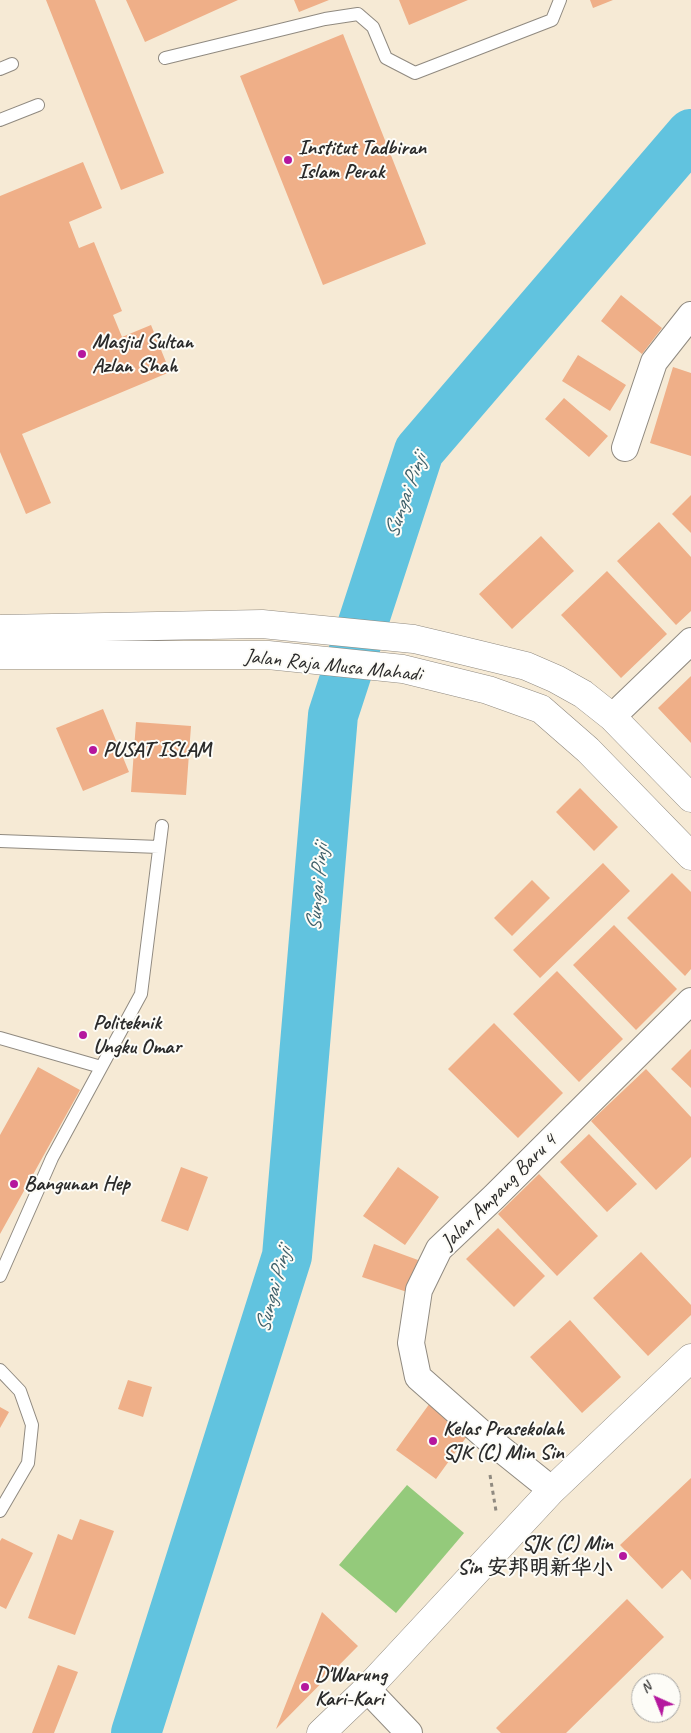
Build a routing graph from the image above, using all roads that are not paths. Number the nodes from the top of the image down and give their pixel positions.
1 (560, 0) edge
2 (165, 58) dead end
3 (38, 105) dead end
4 (0, 120) edge
5 (691, 315) edge
6 (625, 448) dead end
7 (0, 629) edge
8 (691, 641) edge
9 (0, 655) edge
10 (612, 716) junction
11 (691, 798) edge
12 (162, 826) dead end
13 (0, 841) edge
14 (159, 846) junction
15 (691, 856) edge
16 (691, 1001) edge
17 (0, 1038) edge
18 (102, 1067) junction
19 (0, 1276) edge
20 (691, 1358) edge
21 (0, 1370) edge
22 (552, 1490) junction
23 (0, 1511) edge
24 (367, 1689) junction
25 (322, 1733) edge
26 (409, 1733) edge

1 - 2 lane
3 - 4 lane
5 - 6 street
7 - 10 main road, Jalan Raja Musa Mahadi
8 - 10 street
9 - 15 main road, Jalan Raja Musa Mahadi
10 - 11 main road, Jalan Raja Musa Mahadi
12 - 14 lane
13 - 14 lane
14 - 18 lane
16 - 22 street, Jalan Ampang Baru 4
17 - 18 lane
18 - 19 lane
20 - 22 main road
21 - 23 lane
22 - 24 main road
24 - 25 main road
24 - 26 street

